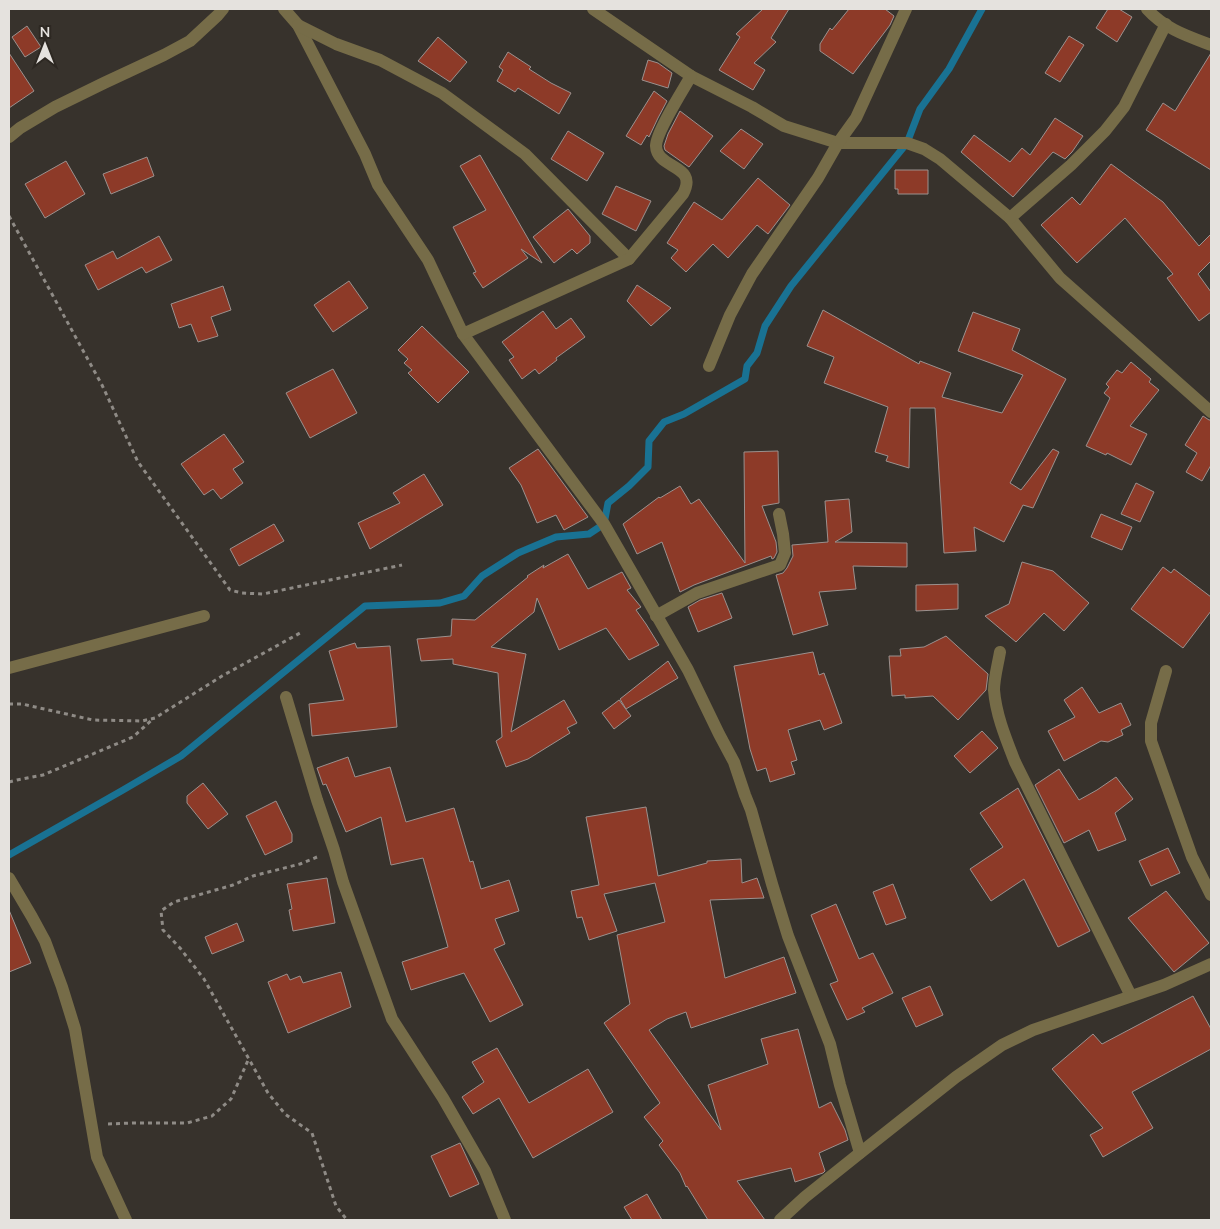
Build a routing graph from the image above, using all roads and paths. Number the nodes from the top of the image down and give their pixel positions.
1 (223, 9) edge
2 (284, 9) edge
3 (593, 9) edge
4 (906, 9) edge
5 (1147, 9) edge
6 (1166, 24) junction
7 (298, 25) junction
8 (1211, 45) edge
9 (691, 76) junction
10 (9, 137) edge
11 (838, 143) junction
12 (9, 216) edge
13 (1010, 218) junction
14 (629, 259) junction
15 (463, 334) junction
16 (709, 366) dead end
17 (1211, 412) edge
18 (779, 514) dead end
19 (402, 565) dead end
20 (204, 616) dead end
21 (656, 616) junction
22 (300, 633) dead end
23 (1000, 652) dead end
24 (9, 668) edge
25 (1166, 672) dead end
26 (286, 697) dead end
27 (9, 704) edge
28 (155, 718) junction
29 (9, 782) edge
30 (334, 850) junction
31 (9, 878) edge
32 (1211, 896) edge
33 (1211, 964) edge
34 (1131, 996) junction
35 (249, 1058) junction
36 (90, 1122) junction
37 (860, 1153) junction
38 (126, 1220) edge
39 (346, 1220) edge
40 (505, 1220) edge
41 (780, 1220) edge

1 - 10 street
2 - 7 street
3 - 9 street
4 - 11 street
5 - 6 street
6 - 8 street
6 - 13 street
7 - 14 street
7 - 15 street
9 - 11 street
9 - 14 street
11 - 13 street
11 - 16 street
12 - 19 path
13 - 17 street
14 - 15 street
15 - 21 street
18 - 21 street
20 - 24 street
21 - 37 street
22 - 28 path
23 - 34 street
25 - 32 street
26 - 30 street
27 - 28 path
28 - 29 path
30 - 35 path
30 - 40 street
31 - 36 street
33 - 34 street
34 - 37 street
35 - 36 path
35 - 39 path
36 - 38 street
37 - 41 street

